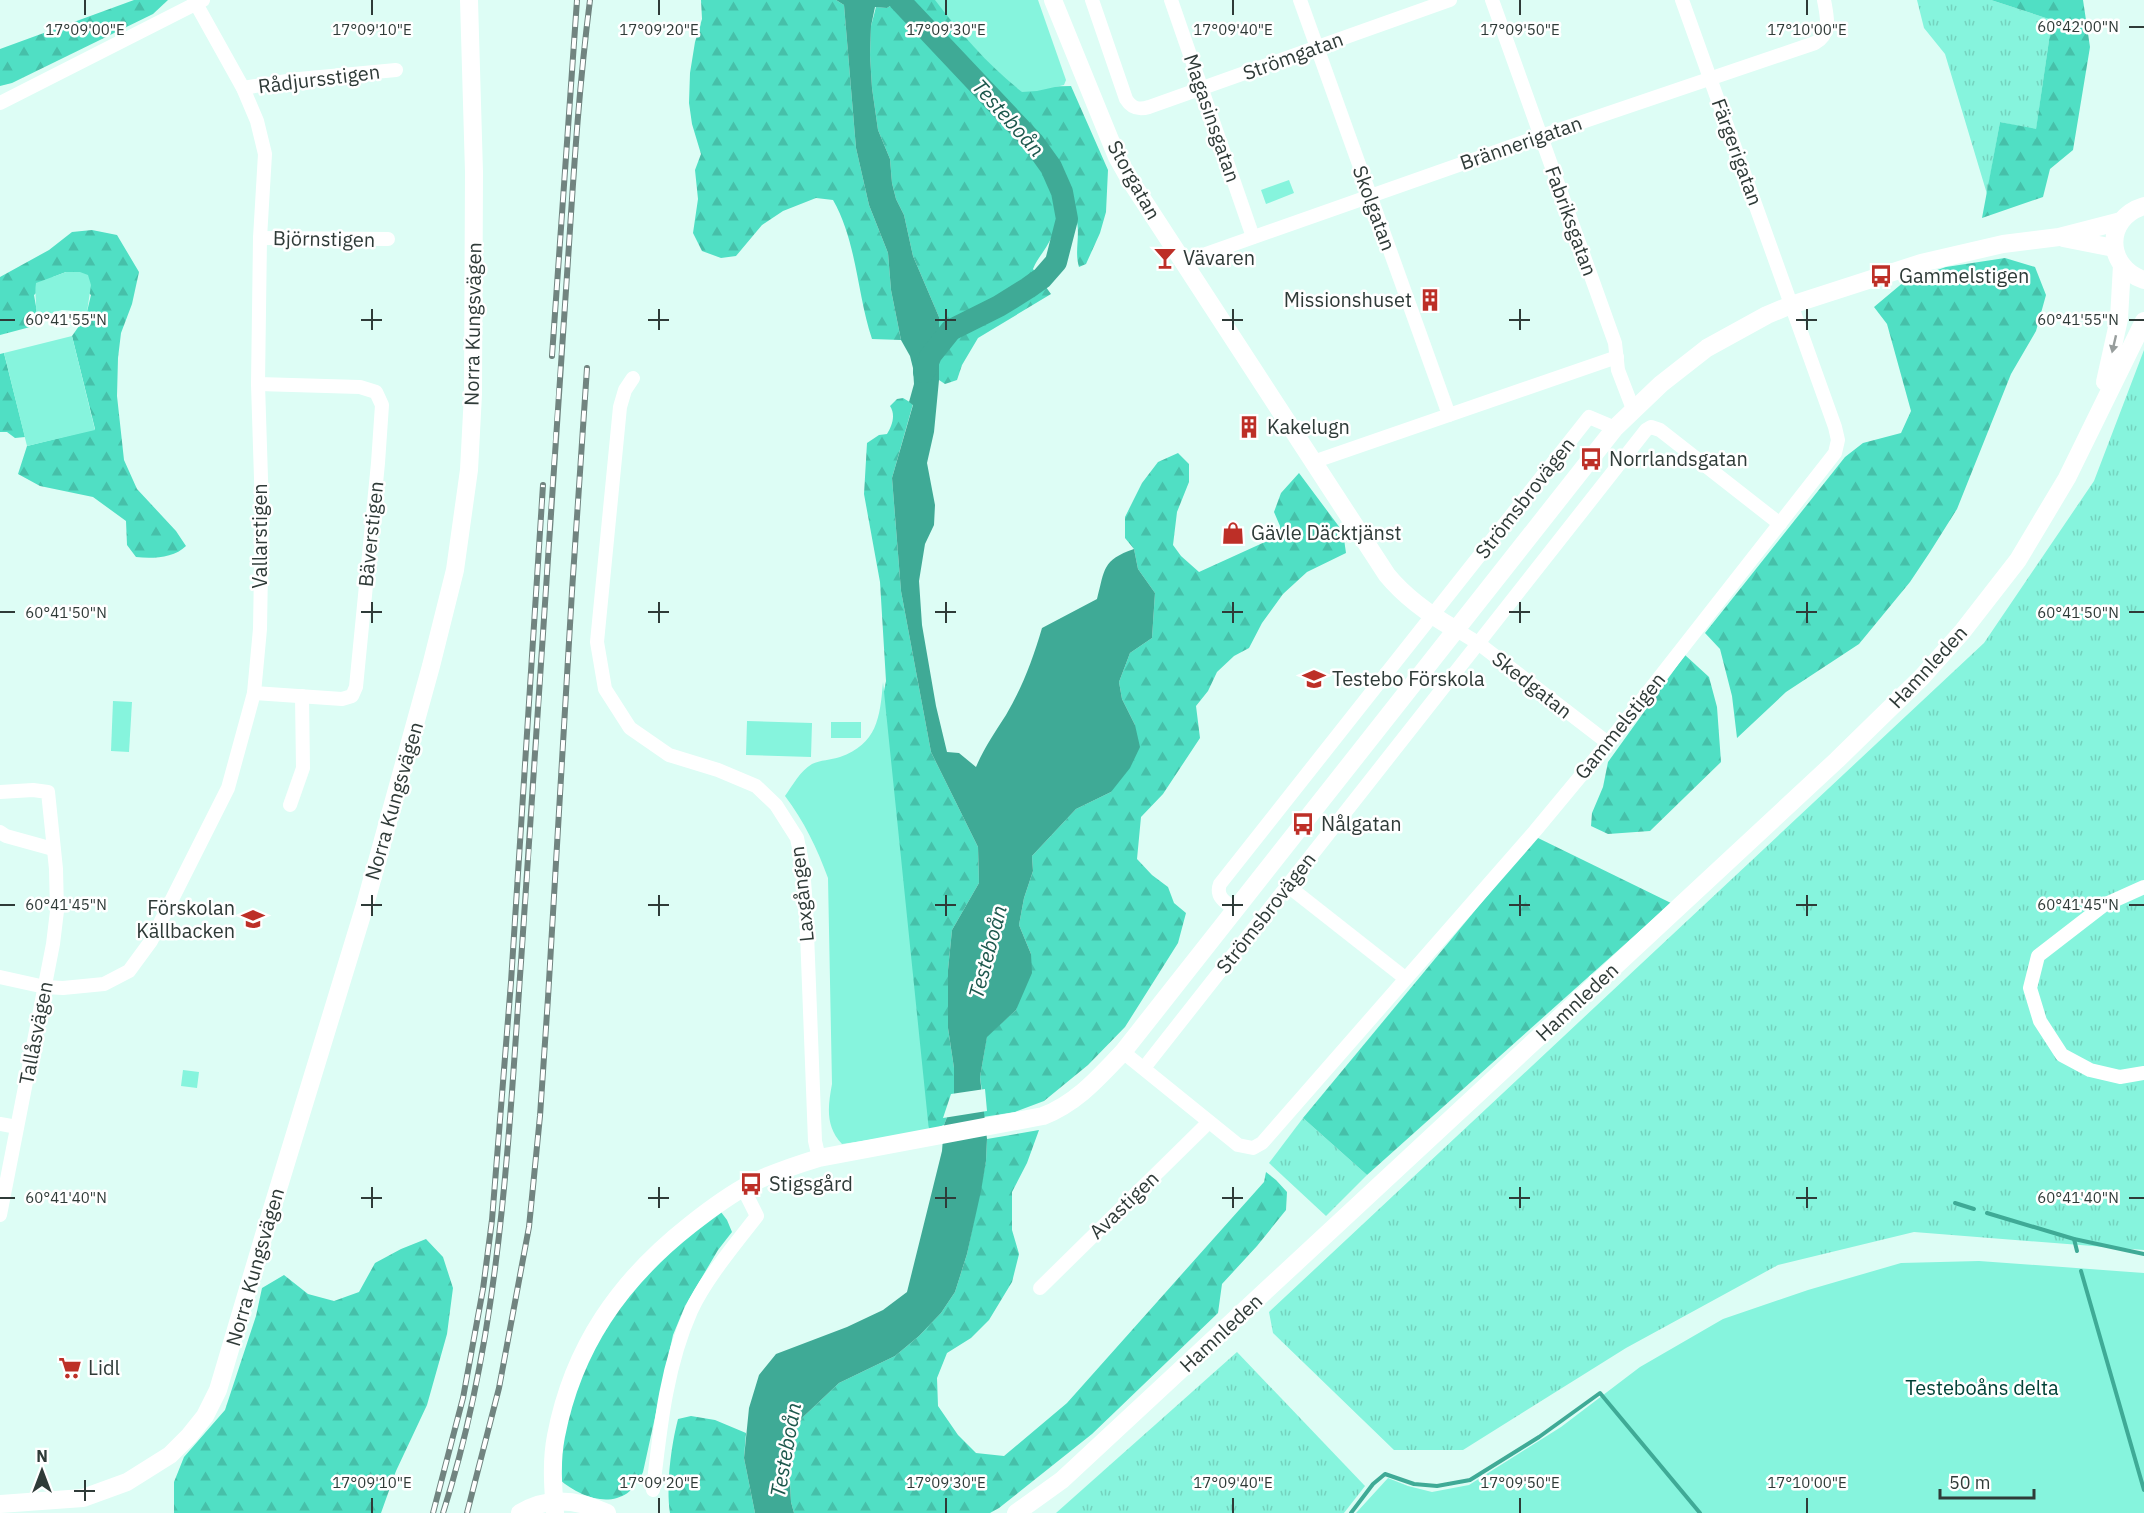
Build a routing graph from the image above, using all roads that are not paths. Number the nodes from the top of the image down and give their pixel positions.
1 (469, 0) edge
2 (1053, 0) edge
3 (1092, 0) edge
4 (1171, 0) edge
5 (1300, 0) edge
6 (1450, 0) edge
7 (1492, 0) edge
8 (1682, 0) edge
9 (1824, 0) edge
10 (198, 1) edge
11 (1317, 47) junction
12 (396, 70) dead end
13 (1710, 78) junction
14 (243, 88) junction
15 (1202, 89) junction
16 (0, 103) edge
17 (1541, 136) junction
18 (1370, 196) junction
19 (2142, 205) edge
20 (2121, 221) junction
21 (1253, 237) junction
22 (2059, 237) junction
23 (260, 238) junction
24 (388, 239) dead end
25 (2114, 248) junction
26 (1183, 262) junction
27 (2121, 265) junction
28 (2144, 279) edge
29 (1791, 305) junction
30 (2144, 321) edge
31 (1617, 357) junction
32 (633, 378) dead end
33 (258, 384) junction
34 (1633, 409) junction
35 (1449, 415) junction
36 (1615, 429) junction
37 (2084, 445) junction
38 (1313, 462) junction
39 (1780, 524) junction
40 (1432, 616) junction
41 (1455, 629) junction
42 (1478, 643) junction
43 (254, 693) junction
44 (302, 696) junction
45 (1608, 743) junction
46 (0, 792) edge
47 (290, 805) dead end
48 (0, 832) edge
49 (53, 849) junction
50 (1288, 886) junction
51 (2144, 887) edge
52 (1236, 910) junction
53 (0, 977) edge
54 (1405, 978) junction
55 (45, 987) junction
56 (1123, 1052) junction
57 (1144, 1068) junction
58 (2144, 1073) edge
59 (1209, 1122) junction
60 (0, 1124) edge
61 (17, 1127) junction
62 (819, 1158) junction
63 (743, 1188) junction
64 (0, 1215) edge
65 (1040, 1288) dead end
66 (653, 1490) dead end
67 (0, 1495) edge
68 (31, 1501) junction
69 (0, 1504) edge
70 (554, 1507) edge
71 (520, 1513) edge
72 (607, 1513) edge
73 (1016, 1513) edge

1 - 68 street, Norra Kungsvägen
2 - 26 street, Storgatan
3 - 15 street, Strömgatan
4 - 15 street, Magasinsgatan
5 - 11 street, Skolgatan
6 - 11 street, Strömgatan
7 - 17 street, Fabriksgatan
8 - 13 street, Färgerigatan
9 - 13 street, Brännerigatan
10 - 14 street, Vallarstigen
10 - 16 street
11 - 15 street, Strömgatan
11 - 18 street, Skolgatan
12 - 14 street, Rådjursstigen
13 - 17 street, Brännerigatan
13 - 29 street, Färgerigatan
14 - 23 street, Vallarstigen
15 - 21 street, Magasinsgatan
17 - 18 street, Brännerigatan
17 - 31 street, Fabriksgatan
18 - 21 street, Brännerigatan
18 - 35 street, Skolgatan
19 - 20 street
20 - 22 street, Strömsbrovägen
20 - 25 street
21 - 26 street, Brännerigatan
22 - 25 street, Strömsbrovägen
22 - 29 street, Strömsbrovägen
23 - 24 street, Björnstigen
23 - 33 street, Vallarstigen
25 - 27 street
26 - 38 street, Storgatan
27 - 28 street
27 -> 37 street, Hamnleden
29 - 34 street, Strömsbrovägen
29 - 39 street, Gammelstigen
30 - 37 street, Hamnleden
31 - 34 street, Fabriksgatan
31 - 35 street
32 - 62 street, Laxgången
33 - 43 street, Vallarstigen
33 - 44 street, Bäverstigen
34 - 36 street, Strömsbrovägen
35 - 38 street
36 - 40 street, Strömsbrovägen
36 - 41 street, Strömsbrovägen
37 - 73 street, Hamnleden
38 - 40 street, Storgatan
39 - 42 street, Strömsbrovägen
39 - 45 street, Gammelstigen
40 - 41 street, Storgatan
40 - 52 street, Strömsbrovägen
41 - 42 street, Skedgatan
41 - 52 street, Strömsbrovägen
42 - 45 street, Skedgatan
42 - 50 street, Strömsbrovägen
43 - 44 street, Bäverstigen
43 - 55 street, Vallarstigen
44 - 47 street
45 - 54 street, Gammelstigen
46 - 49 street, Tallåsvägen
48 - 49 street
49 - 55 street, Tallåsvägen
50 - 54 street
50 - 57 street, Strömsbrovägen
51 - 58 street
52 - 56 street, Strömsbrovägen
53 - 55 street, Vallarstigen
54 - 59 street, Gammelstigen
55 - 61 street, Tallåsvägen
56 - 57 street
56 - 62 street, Strömsbrovägen
57 - 59 street
59 - 65 street, Avastigen
60 - 61 street
61 - 64 street, Tallåsvägen
62 - 63 street, Strömsbrovägen
63 - 66 street
63 - 70 street, Strömsbrovägen
67 - 68 street, Norra Kungsvägen
68 - 69 street, Norra Kungsvägen
70 - 71 street
70 - 72 street

